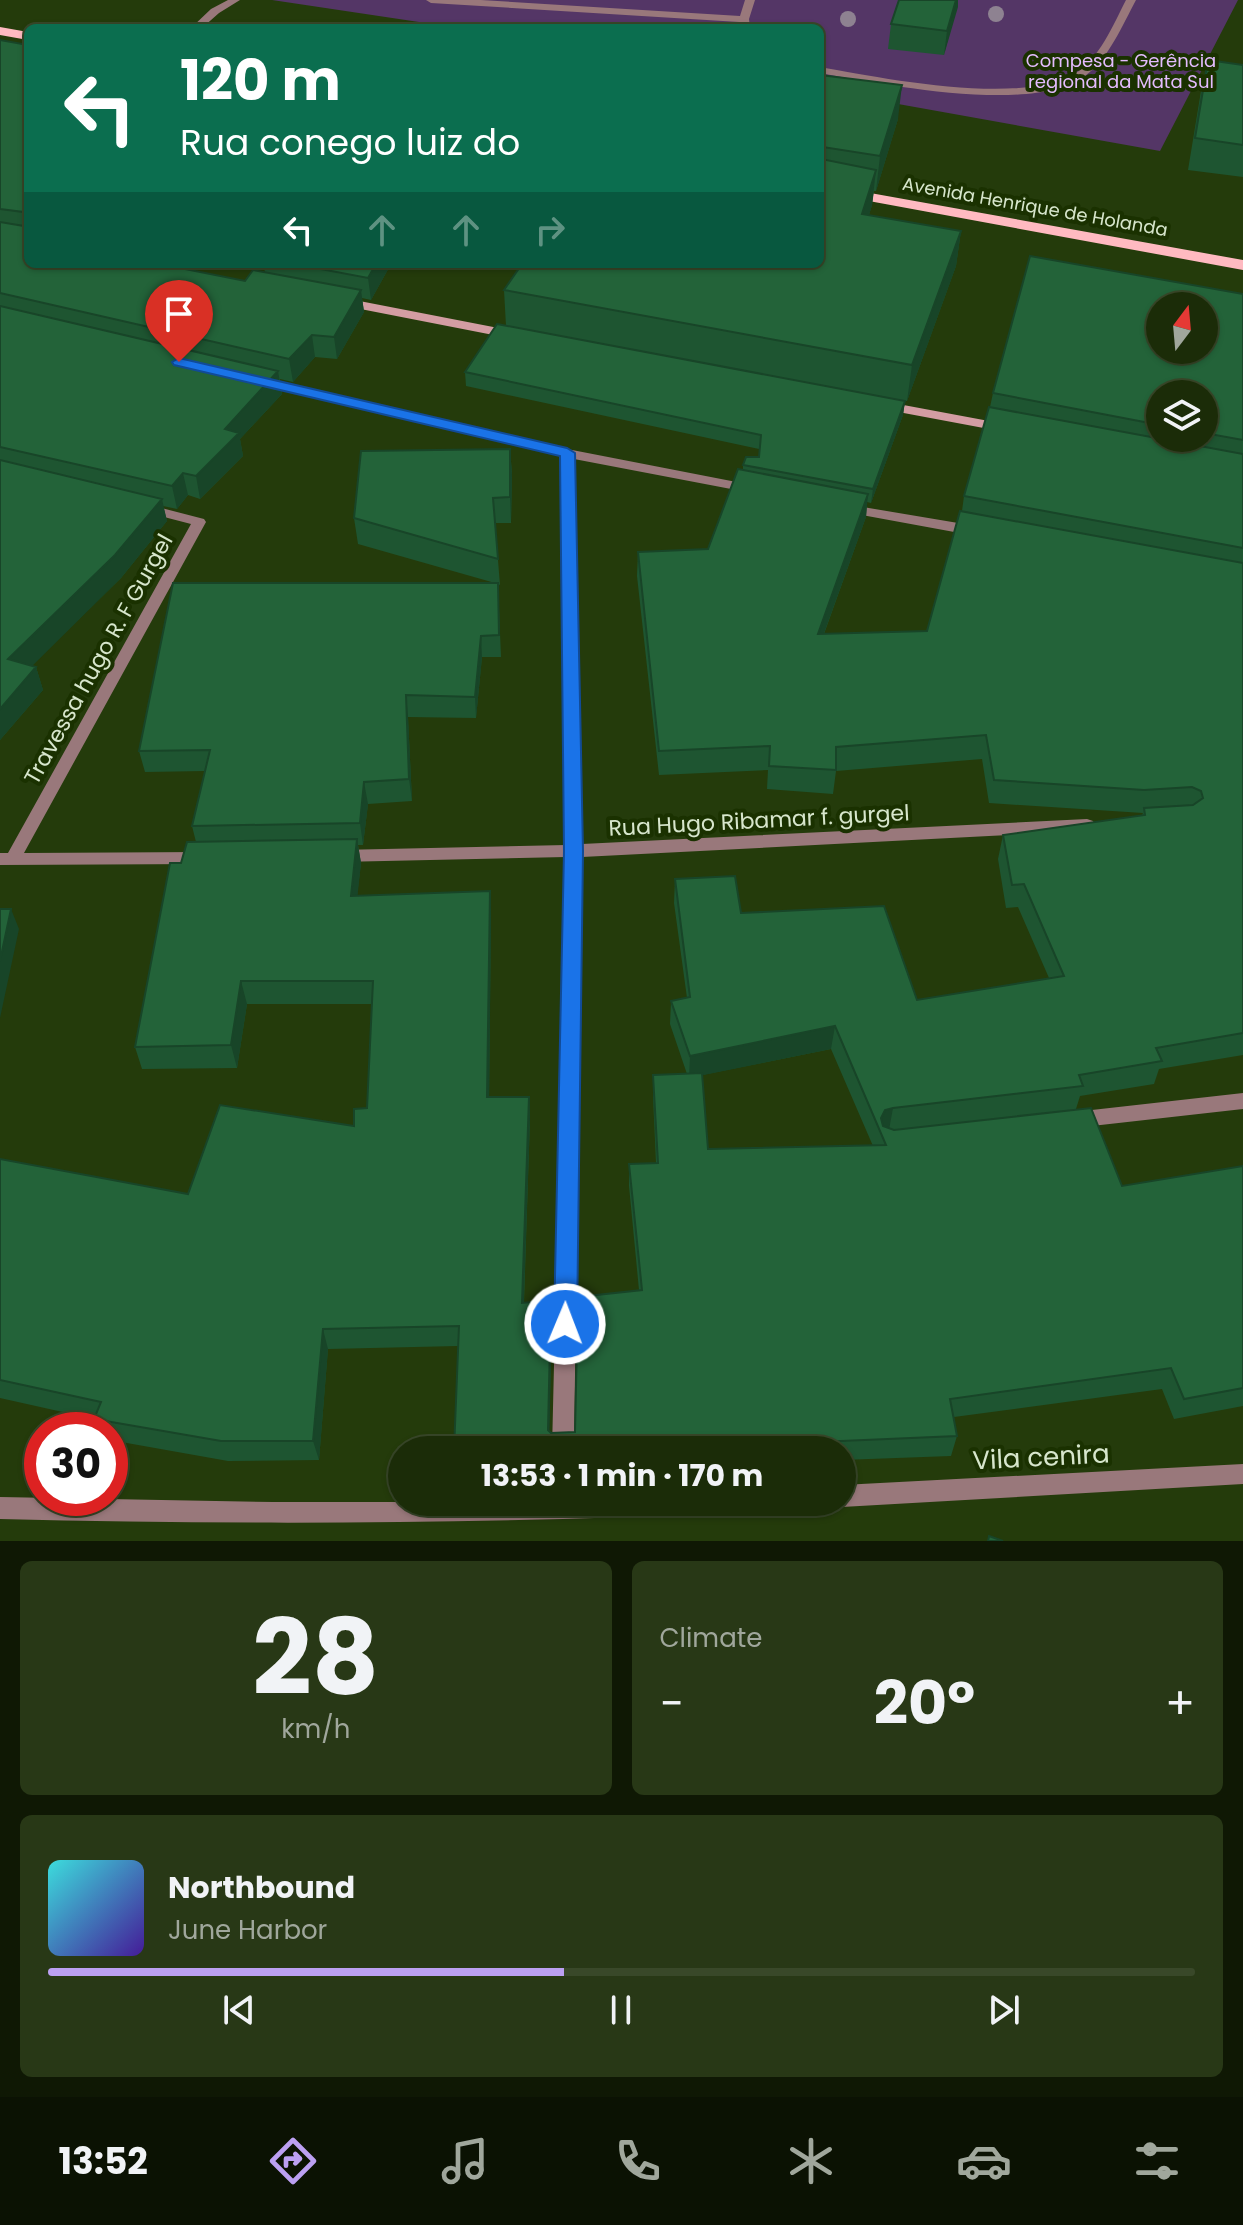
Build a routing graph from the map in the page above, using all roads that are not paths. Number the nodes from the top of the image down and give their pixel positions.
1 (235, 0) edge
2 (431, 0) edge
3 (750, 0) edge
4 (1131, 0) edge
5 (744, 23) edge
6 (202, 24) edge
7 (0, 31) edge
8 (24, 35) edge
9 (824, 71) edge
10 (824, 189) edge
11 (1243, 265) edge
12 (331, 300) edge
13 (532, 339) edge
14 (245, 377) edge
15 (872, 403) edge
16 (1026, 432) edge
17 (567, 453) junction
18 (767, 492) edge
19 (126, 503) edge
20 (828, 504) edge
21 (984, 533) edge
22 (1106, 824) edge
23 (574, 851) junction
24 (322, 856) edge
25 (229, 857) edge
26 (6, 860) edge
27 (1243, 1101) edge
28 (1059, 1122) edge
29 (563, 1436) edge
30 (1243, 1474) edge
31 (856, 1495) edge
32 (0, 1508) edge
33 (388, 1511) edge

1 - 6 street
2 - 5 street
3 - 5 street
4 - 9 street
7 - 8 main road
10 - 11 main road, Avenida Henrique de Holanda
12 - 13 main road
14 - 17 street
15 - 16 main road
17 - 18 street
17 - 23 street
19 - 26 street, Travessa hugo R. F Gurgel
20 - 21 street
22 - 23 street, Rua Hugo Ribamar f. gurgel
23 - 24 street, Rua Hugo Ribamar f. gurgel
23 - 29 street
25 - 26 street
27 - 28 street
30 - 31 street, Vila cenira
32 - 33 street

